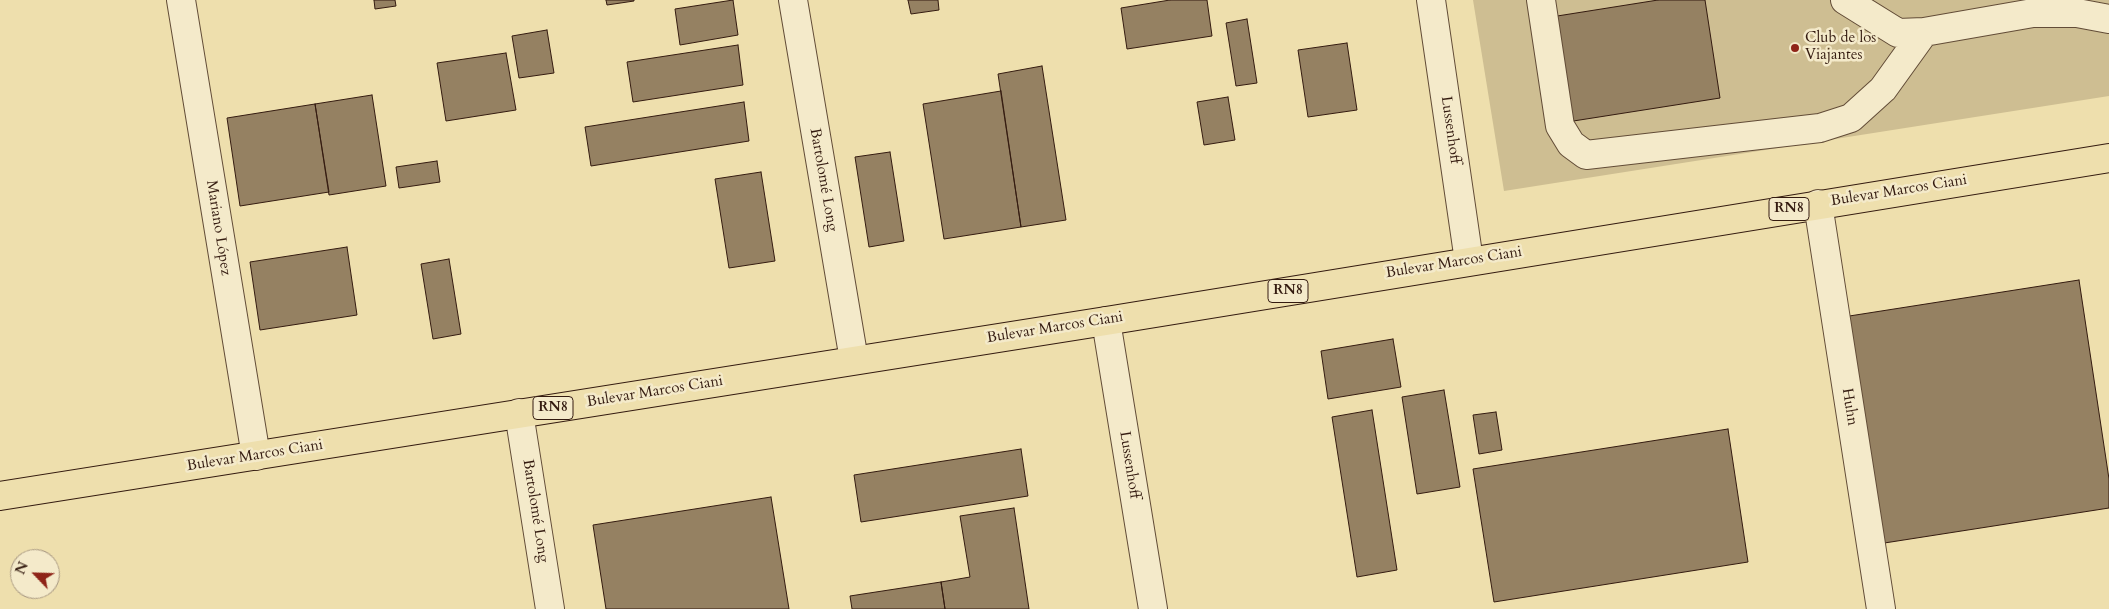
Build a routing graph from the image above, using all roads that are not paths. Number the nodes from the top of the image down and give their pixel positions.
1 (181, 0) edge
2 (793, 0) edge
3 (1430, 0) edge
4 (1541, 0) edge
5 (1844, 0) edge
6 (2109, 19) edge
7 (1924, 32) junction
8 (2109, 158) edge
9 (1818, 204) junction
10 (1469, 261) junction
11 (1106, 321) junction
12 (854, 360) junction
13 (519, 413) junction
14 (256, 456) junction
15 (0, 496) edge
16 (550, 609) edge
17 (1153, 609) edge
18 (1881, 609) edge

1 - 14 street, Mariano López
2 - 12 street, Bartolomé Long
3 - 10 street, Lussenhoff
4 - 7 street
5 - 7 street
6 - 7 street
8 - 9 highway, Bulevar Marcos Ciani / RN8
9 - 10 highway, Bulevar Marcos Ciani / RN8
9 - 18 street, Huhn
10 - 11 highway, Bulevar Marcos Ciani / RN8
11 - 12 highway, Bulevar Marcos Ciani / RN8
11 - 17 street, Lussenhoff
12 - 13 highway, Bulevar Marcos Ciani / RN8
13 - 14 highway, Bulevar Marcos Ciani / RN8
13 - 16 street, Bartolomé Long
14 - 15 highway, Bulevar Marcos Ciani / RN8

